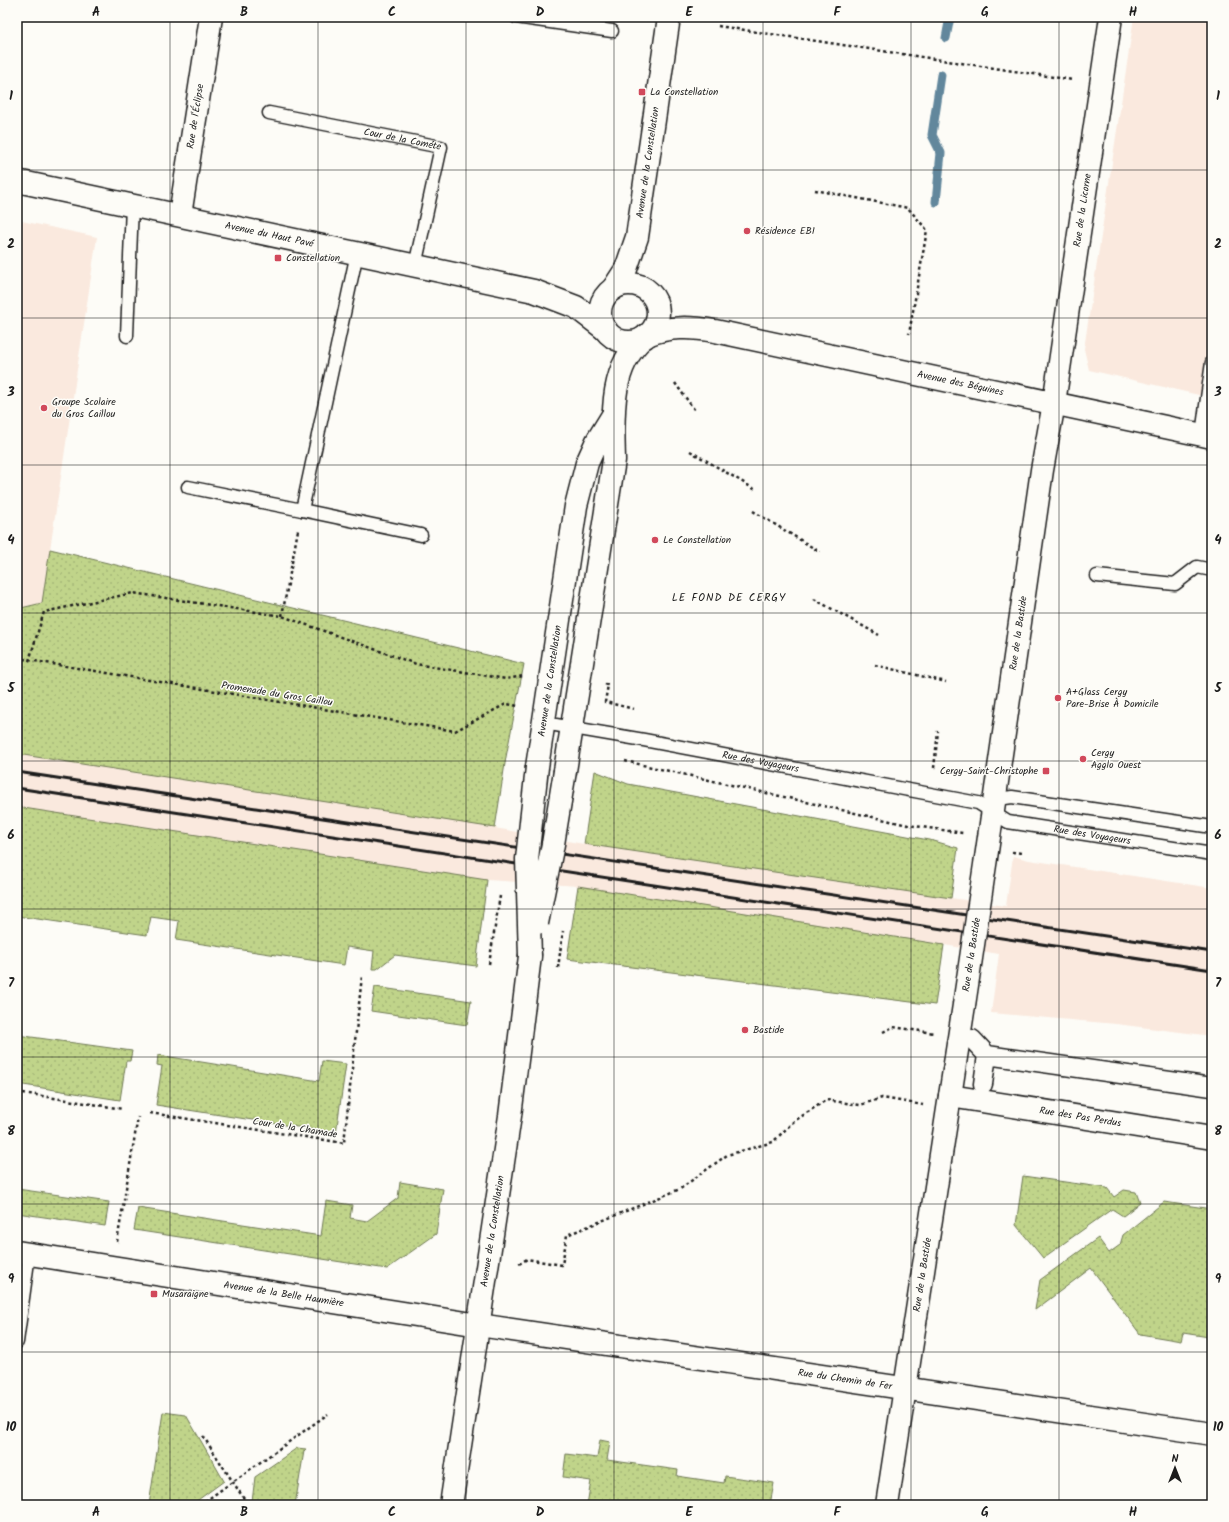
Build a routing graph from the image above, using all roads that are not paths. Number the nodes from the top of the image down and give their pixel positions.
1 (211, 17) edge
2 (516, 17) edge
3 (669, 17) edge
4 (1111, 17) edge
5 (612, 31) dead end
6 (268, 113) dead end
7 (17, 181) edge
8 (132, 205) junction
9 (180, 215) junction
10 (637, 237) junction
11 (357, 253) junction
12 (415, 266) junction
13 (611, 291) junction
14 (546, 295) junction
15 (653, 298) junction
16 (708, 330) junction
17 (607, 332) junction
18 (126, 336) dead end
19 (645, 337) junction
20 (1212, 362) edge
21 (618, 383) junction
22 (1054, 403) junction
23 (613, 415) junction
24 (1207, 436) edge
25 (188, 487) dead end
26 (302, 510) junction
27 (421, 535) dead end
28 (1212, 570) edge
29 (1097, 576) dead end
30 (544, 723) junction
31 (572, 728) junction
32 (988, 805) junction
33 (1212, 827) edge
34 (1212, 854) edge
35 (529, 964) junction
36 (965, 1038) junction
37 (987, 1055) junction
38 (983, 1084) dead end
39 (1212, 1086) edge
40 (950, 1096) junction
41 (1212, 1138) edge
42 (23, 1253) edge
43 (479, 1325) junction
44 (17, 1342) edge
45 (905, 1388) junction
46 (1212, 1434) edge
47 (451, 1505) edge
48 (888, 1505) edge

1 - 9 street, Rue de l'Éclipse
2 - 5 lane
3 - 10 street, Avenue de la Constellation
4 - 22 street, Rue de la Licorne
6 - 12 lane, Cour de la Cométe
7 - 8 street, Avenue du Haut Pavé
8 - 9 street, Avenue du Haut Pavé
8 - 18 lane
9 - 11 street, Avenue du Haut Pavé
10 - 13 street, Avenue de la Constellation
10 - 15 street, Avenue de la Constellation
11 - 12 street, Avenue du Haut Pavé
11 - 26 lane
12 - 14 street, Avenue du Haut Pavé
13 - 14 street, Avenue du Haut Pavé
13 - 15 street
13 - 17 street, Avenue de la Constellation
14 - 17 street, Avenue du Haut Pavé
15 - 16 street, Avenue des Béguines
15 - 19 street, Avenue de la Constellation
16 - 19 street, Avenue des Béguines
16 - 22 street, Avenue des Béguines
17 - 19 street
17 - 21 street, Avenue de la Constellation
19 - 21 street, Avenue de la Constellation
20 - 24 lane
21 - 23 street, Avenue de la Constellation
22 - 24 street, Avenue des Béguines
22 - 32 street, Rue de la Bastide
23 - 30 street, Avenue de la Constellation
23 - 31 street, Avenue de la Constellation
25 - 26 lane
26 - 27 lane
28 - 29 lane
30 - 31 lane, Rue des Voyageurs
30 - 35 street, Avenue de la Constellation, bridge
31 - 32 lane, Rue des Voyageurs
31 - 35 street, Avenue de la Constellation, bridge
32 - 33 lane, Rue des Voyageurs
32 - 34 lane, Rue des Voyageurs
32 - 36 street, Rue de la Bastide, bridge
35 - 43 street, Avenue de la Constellation
36 - 37 street
36 - 40 street, Rue de la Bastide
37 - 38 street
37 - 39 street
40 - 41 street, Rue des Pas Perdus
40 - 45 street, Rue de la Bastide
42 - 43 street, Avenue de la Belle Haumière
42 - 44 lane
43 - 45 street, Rue du Chemin de Fer
43 - 47 street, Avenue de la Constellation
45 - 46 street, Rue du Chemin de Fer
45 - 48 street, Rue de la Bastide

